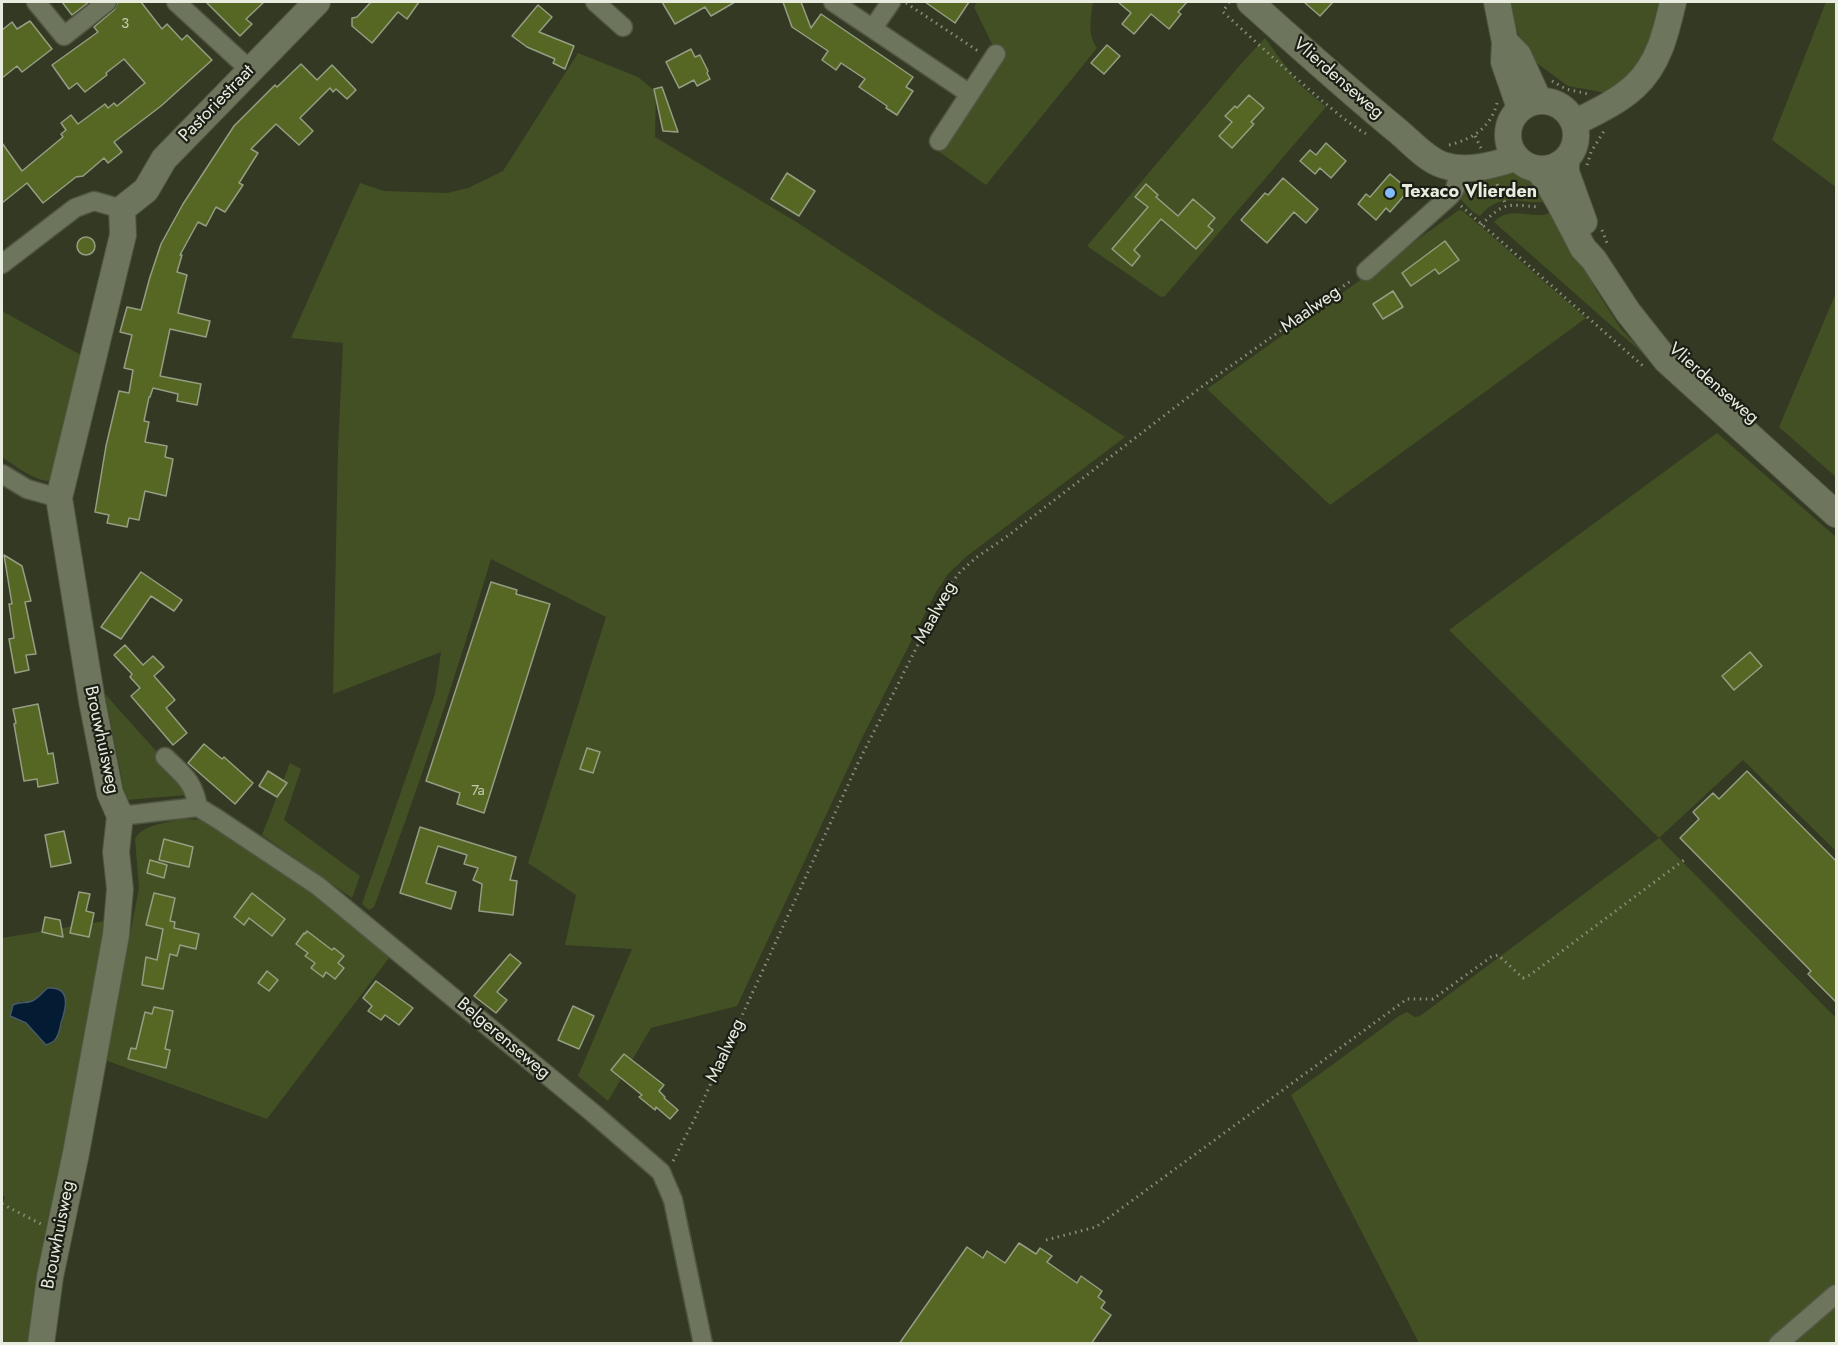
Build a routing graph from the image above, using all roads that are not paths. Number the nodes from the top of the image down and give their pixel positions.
1 (36, 2) edge
2 (107, 2) edge
3 (176, 2) edge
4 (317, 2) edge
5 (595, 2) edge
6 (833, 2) edge
7 (891, 2) edge
8 (1250, 2) edge
9 (1497, 2) edge
10 (1673, 2) edge
11 (623, 27) dead end
12 (873, 28) junction
13 (994, 57) road end
14 (249, 69) junction
15 (970, 93) junction
16 (1530, 104) junction
17 (1574, 123) junction
18 (939, 141) dead end
19 (1520, 156) junction
20 (1576, 166) junction
21 (1460, 168) junction
22 (122, 209) junction
23 (1602, 256) junction
24 (2, 264) edge
25 (1366, 271) road end
26 (2, 474) edge
27 (59, 498) junction
28 (1836, 514) edge
29 (165, 757) dead end
30 (198, 807) junction
31 (120, 816) junction
32 (1836, 1294) edge
33 (41, 1344) edge
34 (703, 1344) edge
35 (1778, 1344) edge

1 - 2 street
3 - 14 street
4 - 14 street, Pastoriestraat
5 - 11 street
6 - 12 street
7 - 12 street
8 - 21 street, Vlierdenseweg
9 - 16 street
10 - 17 street
12 - 15 street
13 - 15 street
14 - 22 street, Pastoriestraat
15 - 18 street
16 - 17 street
16 - 19 street
17 - 20 street
19 - 20 street
19 - 21 street, Vlierdenseweg
19 - 23 street, Vlierdenseweg
20 - 23 street, Vlierdenseweg
21 - 25 street
22 - 24 street
22 - 27 street, Brouwhuisweg
23 - 28 street, Vlierdenseweg
26 - 27 street
27 - 31 street, Brouwhuisweg
29 - 30 street
30 - 31 street
30 - 34 street, Belgerenseweg
31 - 33 street, Brouwhuisweg
32 - 35 street

